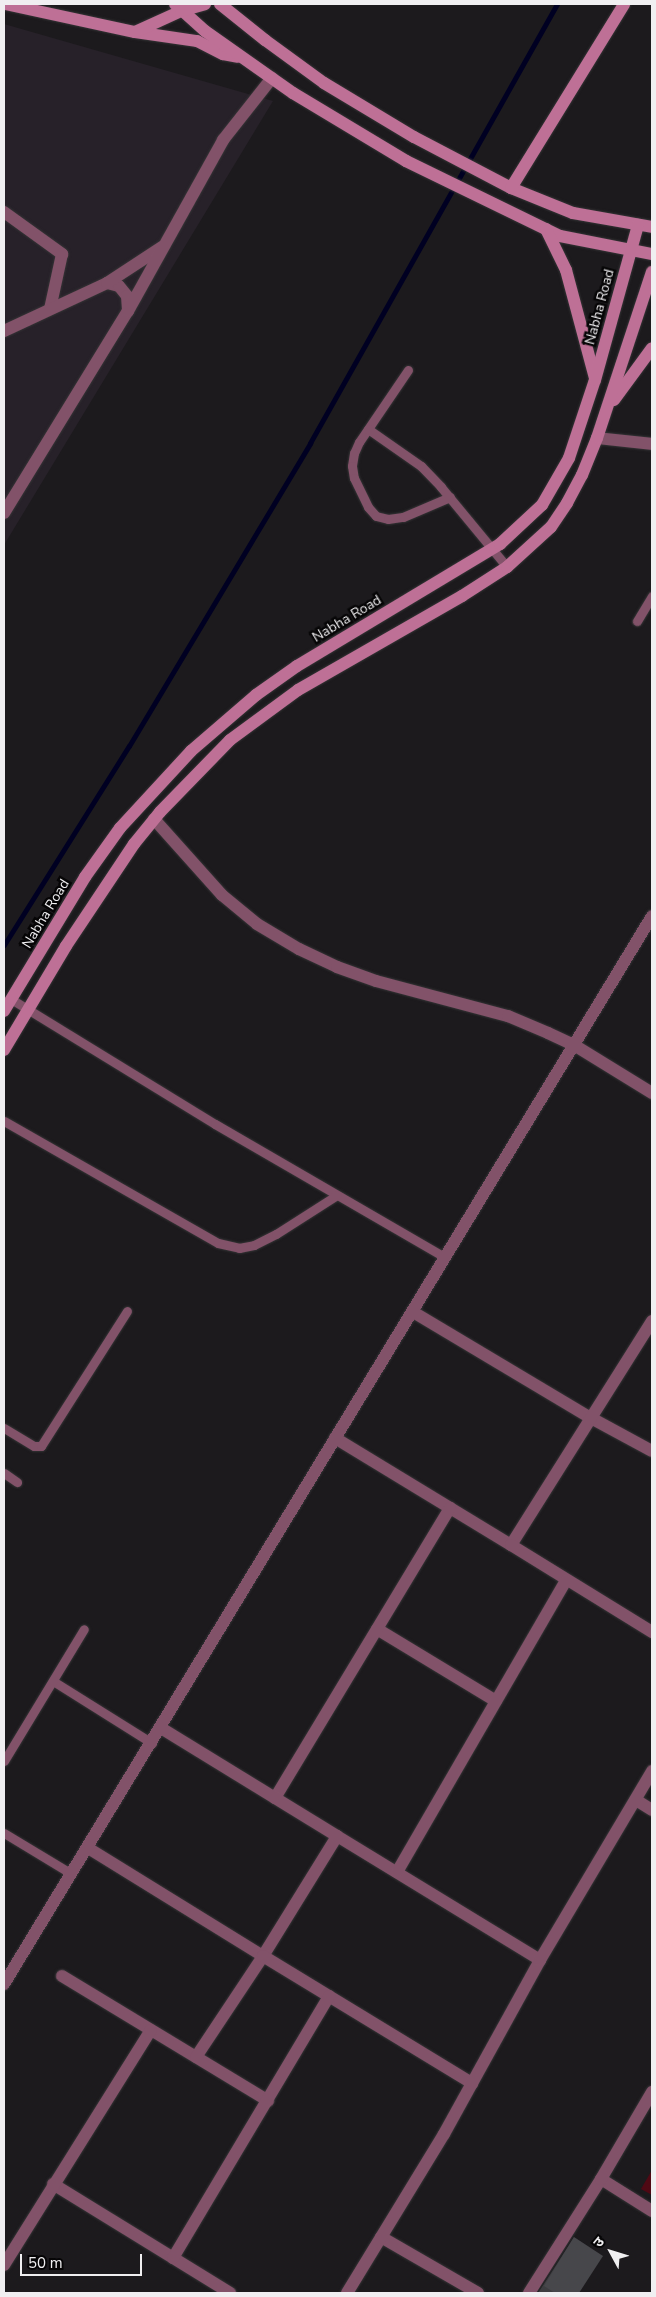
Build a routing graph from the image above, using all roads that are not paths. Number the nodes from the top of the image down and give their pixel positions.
1 (5, 4) edge
2 (205, 4) edge
3 (220, 4) edge
4 (624, 4) edge
5 (178, 7) edge
6 (135, 32) junction
7 (244, 58) junction
8 (272, 78) junction
9 (511, 188) junction
10 (4, 212) edge
11 (638, 225) junction
12 (652, 227) edge
13 (546, 229) junction
14 (164, 246) junction
15 (631, 249) junction
16 (652, 254) edge
17 (652, 272) edge
18 (107, 283) junction
19 (50, 309) junction
20 (128, 311) junction
21 (4, 332) edge
22 (652, 348) edge
23 (408, 370) dead end
24 (595, 380) junction
25 (606, 409) junction
26 (368, 429) junction
27 (597, 438) junction
28 (652, 444) edge
29 (450, 497) junction
30 (4, 513) edge
31 (492, 549) junction
32 (507, 567) junction
33 (652, 596) edge
34 (637, 621) dead end
35 (154, 819) junction
36 (652, 916) edge
37 (11, 999) junction
38 (28, 1008) junction
39 (4, 1011) edge
40 (574, 1045) junction
41 (4, 1050) edge
42 (652, 1093) edge
43 (4, 1121) edge
44 (337, 1195) junction
45 (444, 1257) junction
46 (127, 1311) dead end
47 (413, 1312) junction
48 (651, 1326) edge
49 (591, 1418) junction
50 (4, 1428) edge
51 (335, 1438) junction
52 (652, 1451) edge
53 (4, 1473) edge
54 (17, 1482) dead end
55 (450, 1508) junction
56 (511, 1546) junction
57 (566, 1580) junction
58 (377, 1629) junction
59 (84, 1630) dead end
60 (652, 1632) edge
61 (53, 1681) junction
62 (496, 1701) junction
63 (161, 1728) junction
64 (152, 1743) junction
65 (4, 1761) edge
66 (652, 1771) edge
67 (275, 1798) junction
68 (636, 1800) junction
69 (652, 1810) edge
70 (4, 1833) edge
71 (337, 1836) junction
72 (88, 1848) junction
73 (397, 1872) junction
74 (72, 1874) junction
75 (263, 1956) junction
76 (540, 1960) junction
77 (62, 1976) dead end
78 (4, 1984) edge
79 (329, 1996) junction
80 (151, 2030) junction
81 (196, 2057) junction
82 (472, 2083) junction
83 (652, 2092) edge
84 (268, 2101) junction
85 (601, 2179) junction
86 (52, 2184) junction
87 (652, 2211) edge
88 (381, 2237) junction
89 (173, 2258) junction
90 (4, 2265) edge
91 (230, 2293) edge
92 (347, 2293) edge
93 (478, 2293) edge
94 (529, 2293) edge

1 - 6 main road
2 - 5 main road
3 - 9 main road
4 - 9 main road
5 - 6 main road
5 - 7 main road
6 - 7 main road
7 - 8 main road
8 - 13 main road
8 - 14 street
9 - 11 main road
10 - 19 street
11 - 12 main road
11 - 15 main road, Nabha Road
13 - 15 main road
13 - 24 main road
14 - 18 street
14 - 20 street
15 - 16 main road
15 - 24 main road, Nabha Road
17 - 25 main road
18 - 19 street
18 - 20 street
19 - 21 street
20 - 30 street
22 - 25 main road
23 - 26 lane
24 - 31 main road, Nabha Road
25 - 27 main road
26 - 29 lane
26 - 29 lane
27 - 28 street
27 - 32 main road
29 - 31 lane
31 - 32 lane
31 - 37 main road, Nabha Road
32 - 35 main road
33 - 34 lane
35 - 38 main road
35 - 40 street
36 - 40 street
37 - 38 lane
37 - 39 main road, Nabha Road
38 - 41 main road
38 - 44 lane
40 - 42 street
40 - 45 street
43 - 44 lane
44 - 45 lane
45 - 47 street
46 - 50 lane
47 - 49 street
47 - 51 street
48 - 49 street
49 - 52 street
49 - 56 street
51 - 55 street
51 - 63 street
53 - 54 lane
55 - 56 street
55 - 58 street
56 - 57 street
57 - 60 street
57 - 62 street
58 - 62 street
58 - 67 street
59 - 61 lane
61 - 64 lane
61 - 65 lane
62 - 73 street
63 - 64 street
63 - 67 street
64 - 72 street
66 - 68 street
67 - 71 street
68 - 69 street
68 - 76 street
70 - 74 lane
71 - 73 street
71 - 75 street
72 - 74 street
72 - 75 street
73 - 76 street
74 - 78 street
75 - 79 street
75 - 81 street
76 - 82 street
77 - 80 street
79 - 82 street
79 - 84 street
80 - 81 street
80 - 86 street
81 - 84 street
82 - 88 street
83 - 85 street
84 - 89 street
85 - 87 street
85 - 94 street
86 - 89 street
86 - 90 street
88 - 92 street
88 - 93 street
89 - 91 street

